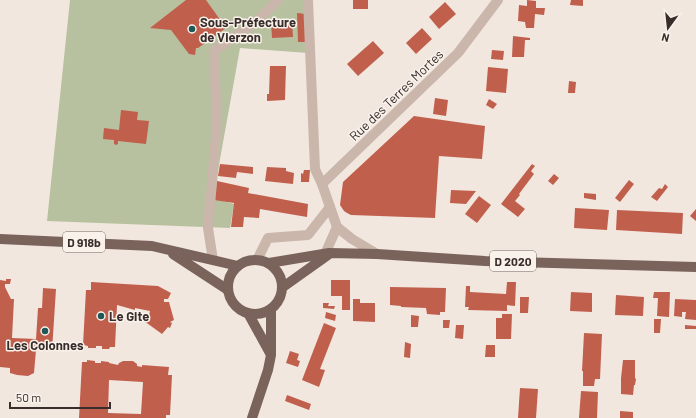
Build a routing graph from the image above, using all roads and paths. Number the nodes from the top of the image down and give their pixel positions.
1 (278, 0) edge
2 (308, 0) edge
3 (498, 0) edge
4 (322, 184) junction
5 (330, 207) junction
6 (337, 227) junction
7 (0, 239) edge
8 (168, 251) junction
9 (327, 254) junction
10 (377, 254) junction
11 (213, 260) junction
12 (257, 260) junction
13 (269, 264) junction
14 (238, 266) junction
15 (696, 267) edge
16 (282, 288) junction
17 (228, 290) junction
18 (271, 309) junction
19 (248, 313) junction
20 (271, 355) junction
21 (252, 418) edge

1 - 11 street
2 - 4 street
3 - 4 street, Rue des Terres Mortes
4 - 5 street
5 - 6 street
5 - 12 street
6 - 9 street
6 - 10 street
7 - 8 main road, D 918b
8 - 11 main road, D 918b
8 - 17 main road, D 918b
9 - 10 main road, D 2020
9 - 13 main road, D 2020
9 - 16 main road
10 - 15 main road, D 2020
11 - 14 main road, D 918b
12 - 13 main road
12 - 14 main road
13 - 16 main road
14 - 17 main road
16 - 18 main road
17 - 19 main road
18 - 19 main road
18 - 20 main road
19 - 20 main road
20 - 21 main road

